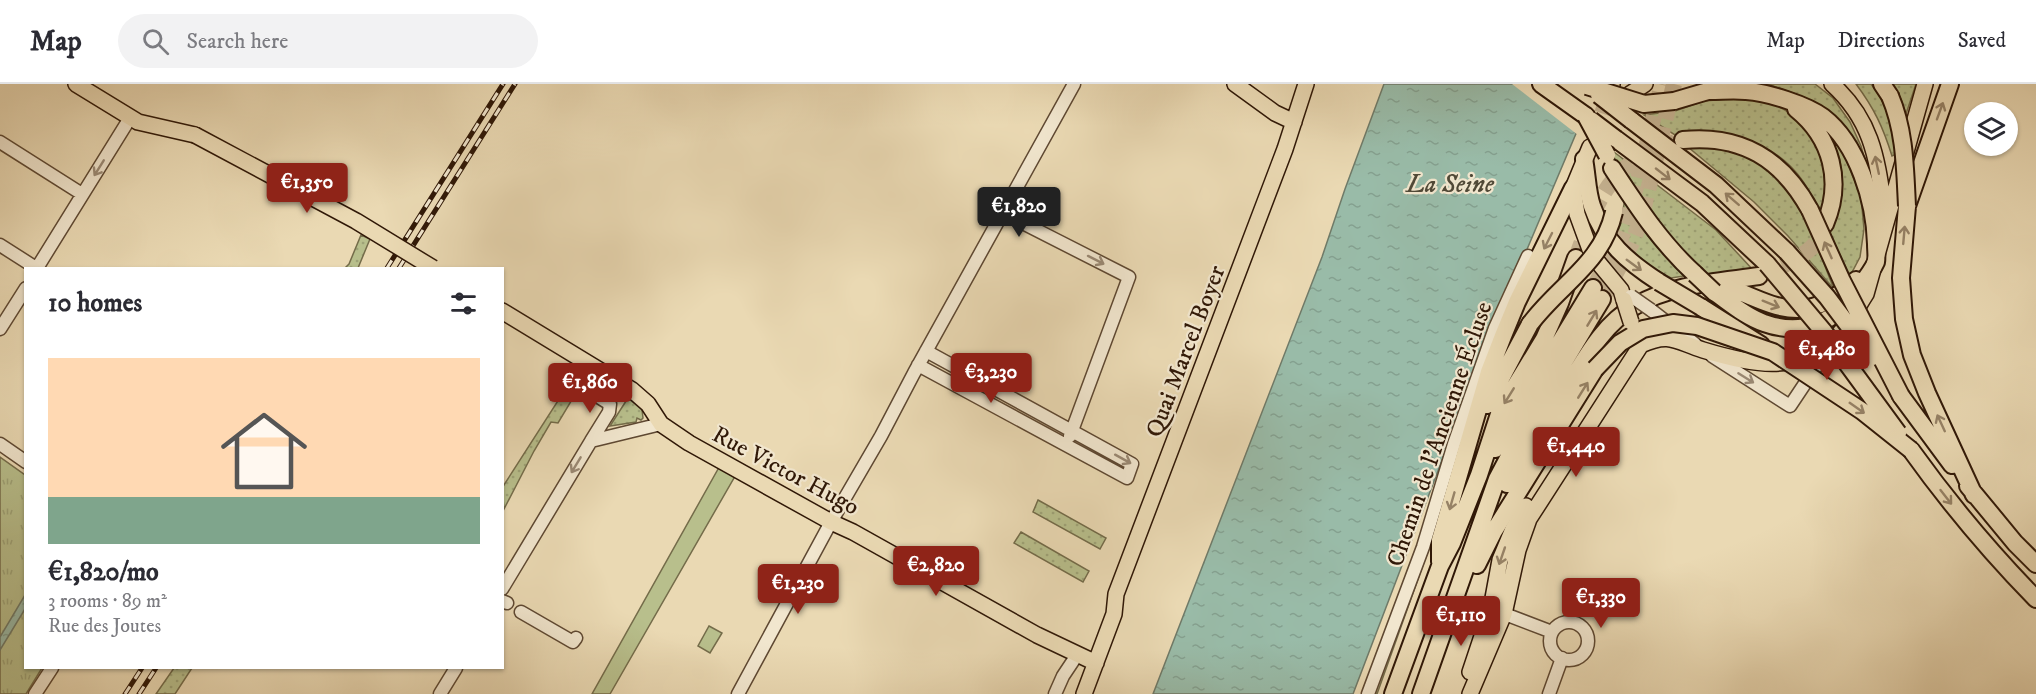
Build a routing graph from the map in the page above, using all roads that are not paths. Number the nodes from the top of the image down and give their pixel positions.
1 (76, 84) edge
2 (1074, 84) edge
3 (1235, 84) edge
4 (1306, 84) edge
5 (1541, 84) edge
6 (1646, 84) edge
7 (1731, 84) edge
8 (1832, 84) edge
9 (1925, 84) edge
10 (1950, 84) edge
11 (1586, 85) edge
12 (1703, 88) edge
13 (1886, 90) edge
14 (1630, 94) dead end
15 (1773, 96) junction
16 (1586, 116) junction
17 (130, 118) junction
18 (1294, 122) junction
19 (1683, 140) tunnel mouth
20 (0, 142) edge
21 (1587, 153) joint
22 (1610, 161) junction
23 (1573, 188) junction
24 (82, 195) junction
25 (1907, 206) junction
26 (1003, 213) junction
27 (1886, 223) junction
28 (1825, 224) tunnel mouth
29 (0, 245) edge
30 (1528, 256) dead end
31 (1576, 258) tunnel mouth
32 (1876, 261) junction
33 (35, 267) edge
34 (38, 267) edge
35 (431, 267) edge
36 (1763, 270) junction
37 (1715, 287) junction
38 (24, 291) edge
39 (1625, 295) junction
40 (504, 312) edge
41 (0, 329) edge
42 (1836, 337) junction
43 (1702, 350) junction
44 (926, 351) junction
45 (1773, 352) junction
46 (918, 365) junction
47 (584, 388) dead end
48 (1901, 396) junction
49 (661, 424) junction
50 (1072, 431) junction
51 (591, 441) junction
52 (0, 444) edge
53 (1066, 444) junction
54 (1468, 444) junction
55 (1911, 450) junction
56 (24, 461) edge
57 (1479, 475) junction
58 (1974, 495) junction
59 (1485, 518) junction
60 (831, 522) junction
61 (2036, 564) edge
62 (1440, 566) junction
63 (504, 587) edge
64 (2036, 599) edge
65 (521, 612) dead end
66 (1498, 612) junction
67 (1448, 621) junction
68 (1552, 632) junction
69 (576, 638) dead end
70 (1562, 658) junction
71 (1087, 659) junction
72 (51, 669) edge
73 (455, 669) edge
74 (36, 694) edge
75 (440, 694) edge
76 (738, 694) edge
77 (1055, 694) edge
78 (1075, 694) edge
79 (1084, 694) edge
80 (1368, 694) edge
81 (1393, 694) edge
82 (1421, 694) edge
83 (1462, 694) edge
84 (1470, 694) edge
85 (1549, 694) edge

1 - 17 main road
2 - 26 street
3 - 18 main road
4 - 18 main road, Quai Marcel Boyer
5 - 16 highway
6 - 14 main road
7 - 12 highway
27 -> 8 main road
9 - 27 main road
25 -> 10 highway
11 - 12 highway, bridge
48 -> 11 highway, bridge
12 - 15 highway
13 - 25 highway, bridge
15 - 28 highway
15 - 32 highway
16 - 22 highway, bridge
16 -> 36 highway, bridge
17 -> 24 street
17 - 35 main road, bridge
18 - 71 main road, Quai Marcel Boyer
48 -> 19 highway, bridge
20 - 24 street
21 - 23 main road
21 -> 45 highway, bridge
22 - 37 highway, bridge
22 - 54 highway, bridge
23 - 39 main road
23 -> 54 highway
24 - 34 street
58 -> 25 highway
26 - 44 street
26 -> 50 street
27 - 32 main road
29 - 33 street
30 - 80 street, Chemin de l'Ancienne Écluse
31 -> 57 highway
37 -> 32 highway
32 - 42 main road
36 - 37 highway
36 - 55 highway, bridge
37 - 59 highway
38 - 41 street
39 - 43 street, bridge
39 -> 66 main road, bridge
40 - 49 main road, Rue Victor Hugo
42 - 43 main road
43 -> 42 street
43 - 66 main road
44 - 46 street
44 - 50 street
45 -> 55 highway, bridge
67 -> 45 highway, bridge
46 - 53 street
46 - 60 street
47 - 51 street
48 - 58 highway
49 - 51 street
49 - 60 main road, Rue Victor Hugo
50 - 53 street
50 -> 53 street
51 -> 63 street
52 - 56 street
54 -> 62 highway
55 -> 64 highway
59 -> 57 highway
57 - 62 highway
58 - 61 highway
59 - 67 highway
60 - 71 main road, Rue Victor Hugo
60 - 76 street
62 - 81 highway
65 - 69 street
66 - 68 street
66 - 83 main road
66 - 84 main road
67 - 82 highway
68 - 70 street
68 - 70 street
70 - 85 street
71 - 77 street, Quai Marcel Boyer
71 - 78 main road, Quai Marcel Boyer
71 - 79 main road, Quai Marcel Boyer
72 - 74 street
73 - 75 street

